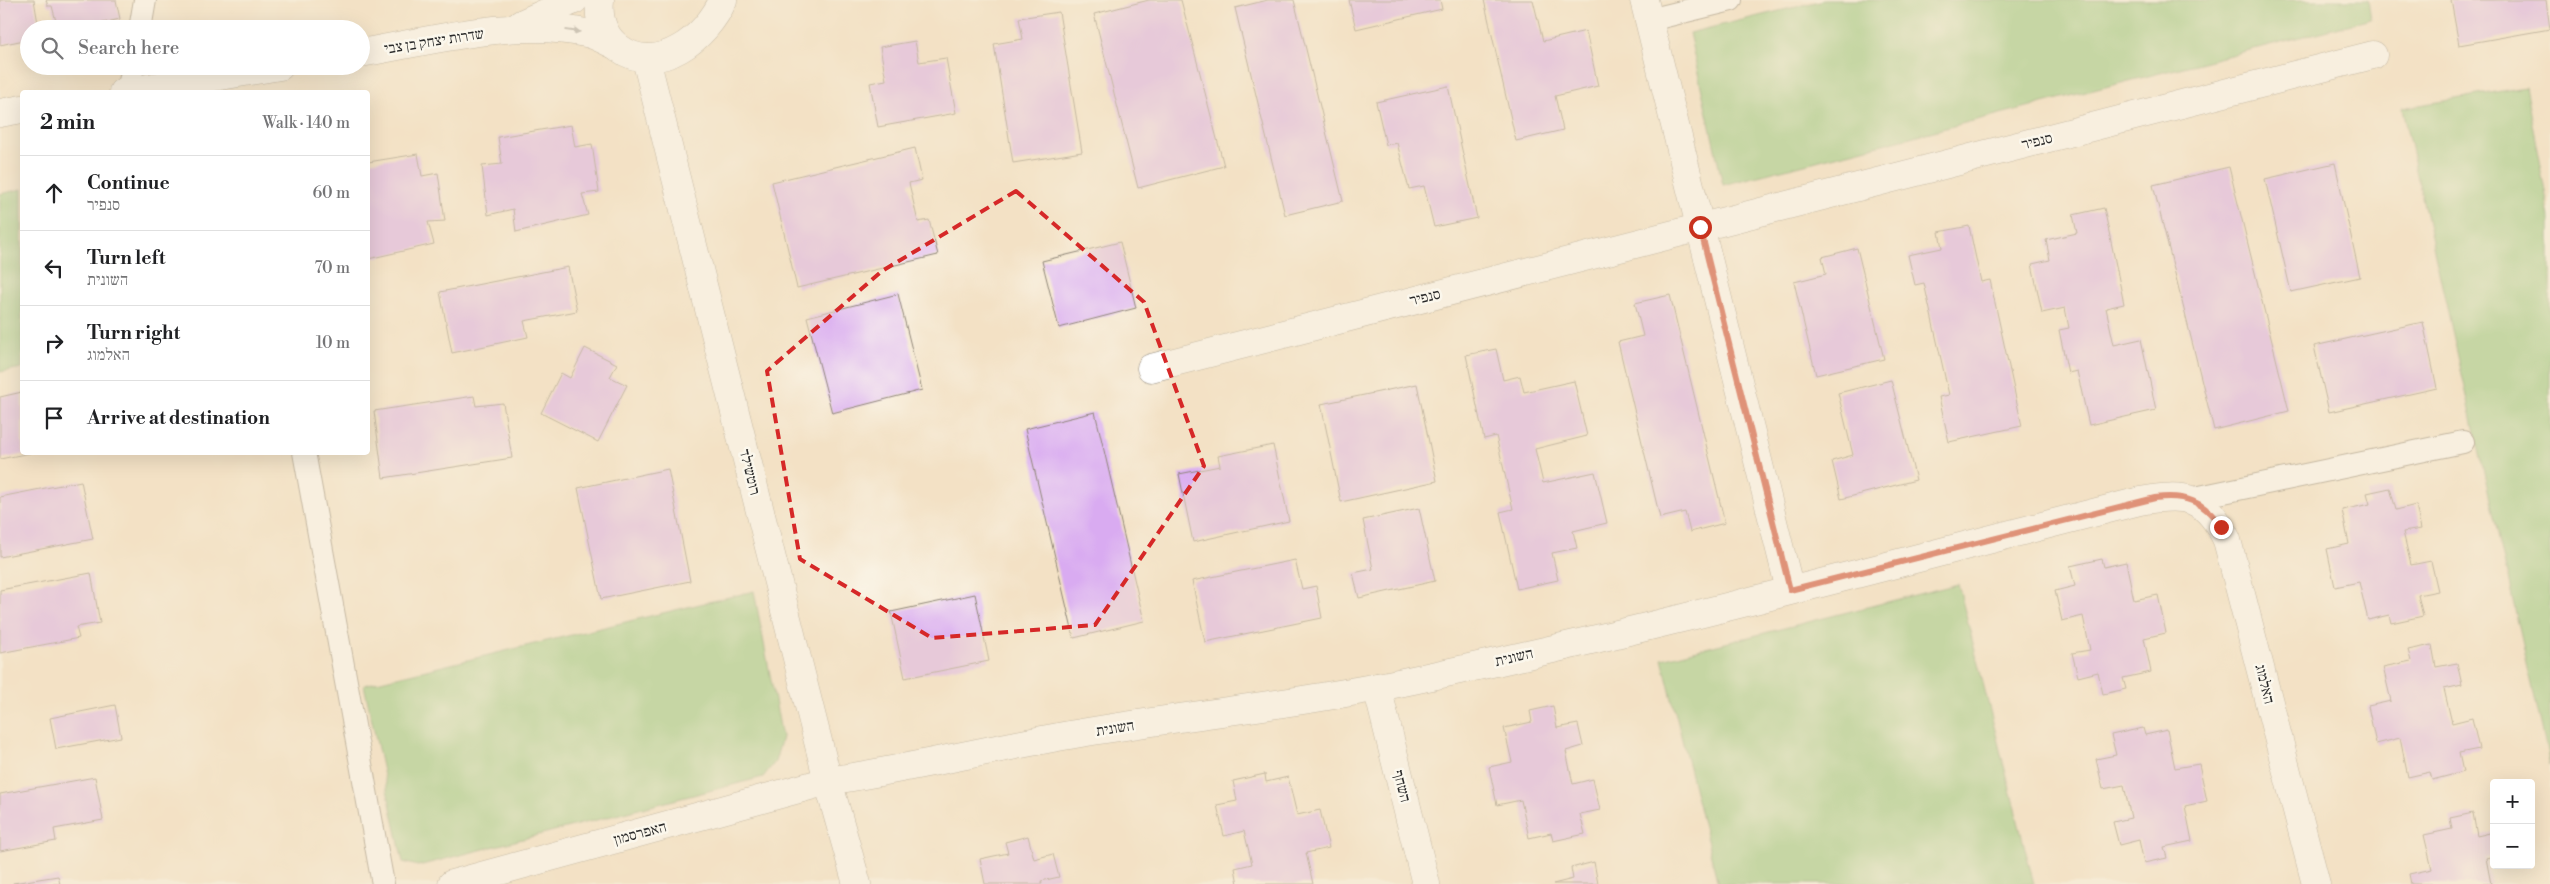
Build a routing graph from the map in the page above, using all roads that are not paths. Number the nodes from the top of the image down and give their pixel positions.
1 (145, 0) edge
2 (574, 0) edge
3 (600, 0) edge
4 (741, 0) edge
5 (1731, 0) edge
6 (718, 10) edge
7 (1646, 10) edge
8 (142, 20) edge
9 (507, 28) junction
10 (615, 45) junction
11 (370, 51) edge
12 (2373, 55) dead end
13 (646, 59) junction
14 (200, 75) edge
15 (128, 83) edge
16 (20, 109) edge
17 (0, 113) edge
18 (1700, 227) junction
19 (1150, 368) dead end
20 (2463, 442) dead end
21 (305, 455) edge
22 (2190, 499) junction
23 (1790, 590) junction
24 (1377, 687) junction
25 (828, 781) junction
26 (383, 884) edge
27 (452, 884) edge
28 (857, 884) edge
29 (1426, 884) edge
30 (2316, 884) edge

1 - 8 lane
2 - 9 street, שדרות יצחק בן צבי
3 - 10 street
4 - 6 street
5 - 7 lane
6 - 13 street
7 - 18 street
9 -> 10 street, שדרות יצחק בן צבי
9 - 11 street, שדרות יצחק בן צבי
10 - 13 street, שדרות יצחק בן צבי
12 - 18 street, סנפיר
13 - 25 street, רוטשילד
14 - 15 street
16 - 17 street
18 - 19 street, סנפיר
18 - 23 street
20 - 22 lane
21 - 26 lane
22 - 23 street, השונית
22 - 30 street, האלמוג
23 - 24 street, השונית
24 - 25 street, השונית
24 - 29 street, השחף
25 - 27 street, האפרסמון
25 - 28 street, רוטשילד

